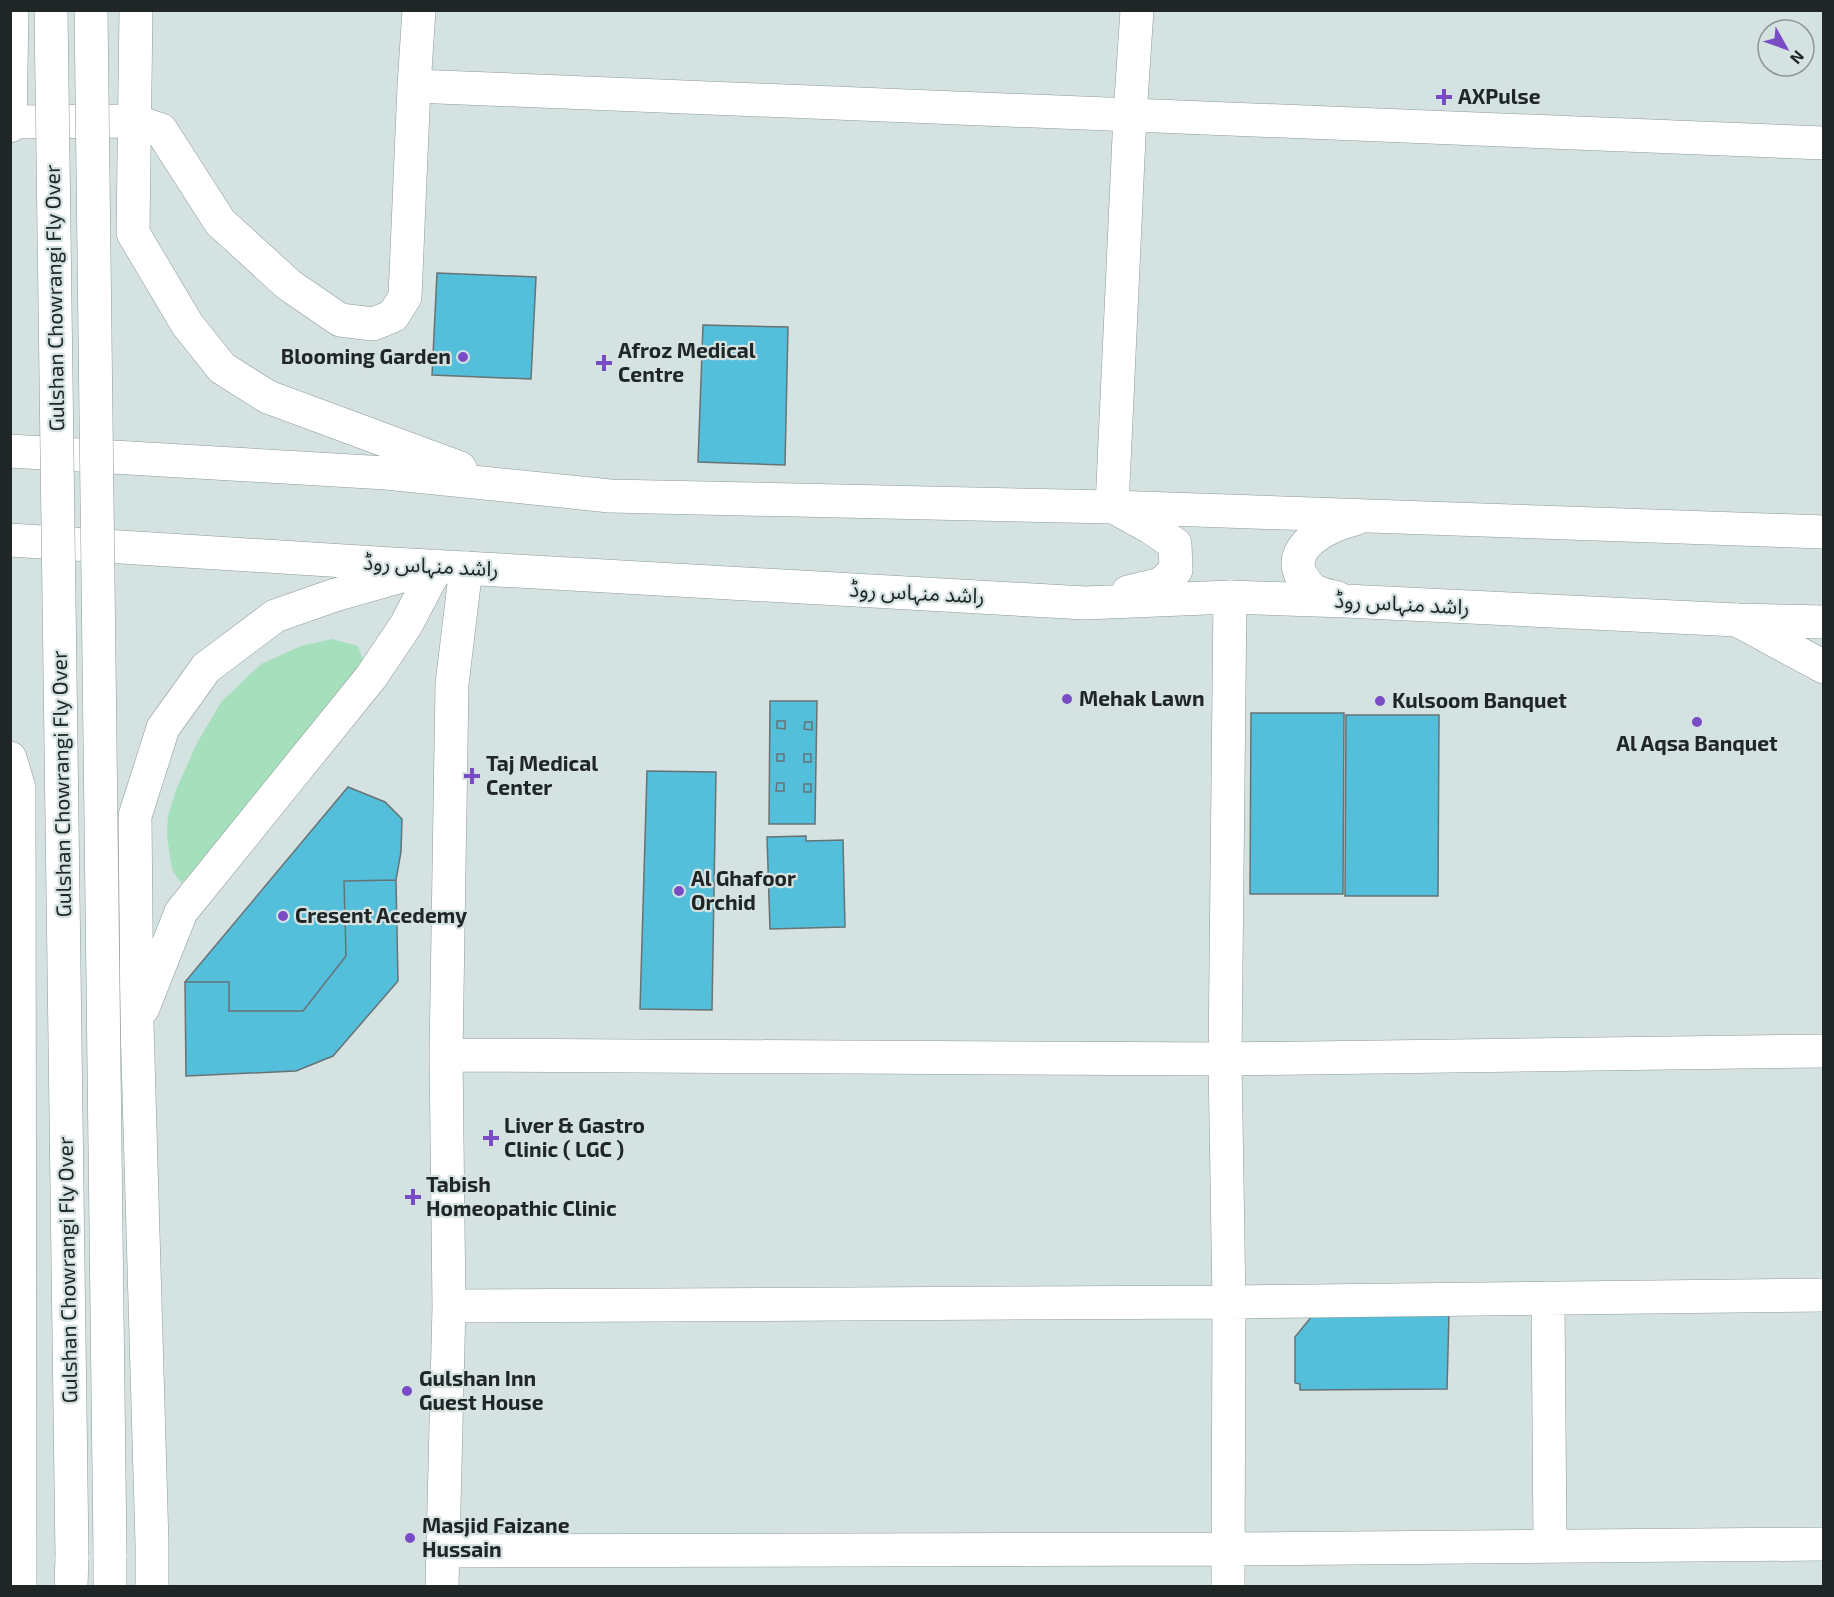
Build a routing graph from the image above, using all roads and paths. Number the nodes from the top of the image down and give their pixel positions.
1 (12, 10) edge
2 (51, 10) edge
3 (91, 10) edge
4 (136, 10) edge
5 (419, 10) edge
6 (1137, 10) edge
7 (414, 86) junction
8 (1130, 115) junction
9 (134, 121) junction
10 (11, 123) edge
11 (1824, 144) edge
12 (10, 451) edge
13 (508, 486) junction
14 (1112, 507) junction
15 (1366, 516) junction
16 (1824, 532) edge
17 (10, 540) edge
18 (451, 567) junction
19 (1230, 597) junction
20 (1346, 601) junction
21 (1085, 603) junction
22 (1737, 620) junction
23 (1824, 622) edge
24 (1824, 668) edge
25 (10, 758) edge
26 (137, 1024) junction
27 (1824, 1051) edge
28 (446, 1054) junction
29 (1225, 1059) junction
30 (14, 1137) edge
31 (1824, 1295) edge
32 (1548, 1298) junction
33 (1229, 1302) junction
34 (449, 1306) junction
35 (1824, 1544) edge
36 (1550, 1545) junction
37 (1228, 1549) junction
38 (442, 1551) junction
39 (71, 1572) edge
40 (20, 1587) edge
41 (110, 1587) edge
42 (152, 1587) edge
43 (442, 1587) edge
44 (1228, 1587) edge

1 - 10 main road
2 - 39 main road, Gulshan Chowrangi Fly Over, bridge
3 - 41 main road, Gulshan Chowrangi Fly Over, bridge
4 - 9 main road
5 - 7 main road
6 - 8 main road
7 - 8 main road
7 - 9 main road
8 - 11 main road
8 - 14 main road
9 - 10 main road
9 - 13 main road
12 - 13 main road
13 - 14 main road
14 - 15 main road
14 - 21 main road
15 - 16 main road
15 - 20 main road
17 - 18 main road, راشد منہاس روڈ
18 - 21 main road, راشد منہاس روڈ
18 - 26 main road
18 - 26 main road
18 - 28 main road
19 - 20 main road, راشد منہاس روڈ
19 - 21 main road, راشد منہاس روڈ
19 - 29 main road
20 - 22 main road, راشد منہاس روڈ
22 - 23 main road, راشد منہاس روڈ
22 - 24 main road
25 - 30 main road
26 - 42 main road
27 - 29 main road
28 - 29 main road
28 - 34 main road
29 - 33 main road
30 - 40 main road
31 - 32 main road
32 - 33 main road
32 - 36 main road
33 - 34 main road
33 - 37 main road
34 - 38 main road
35 - 36 main road
36 - 37 main road
37 - 38 main road
37 - 44 main road
38 - 43 main road

